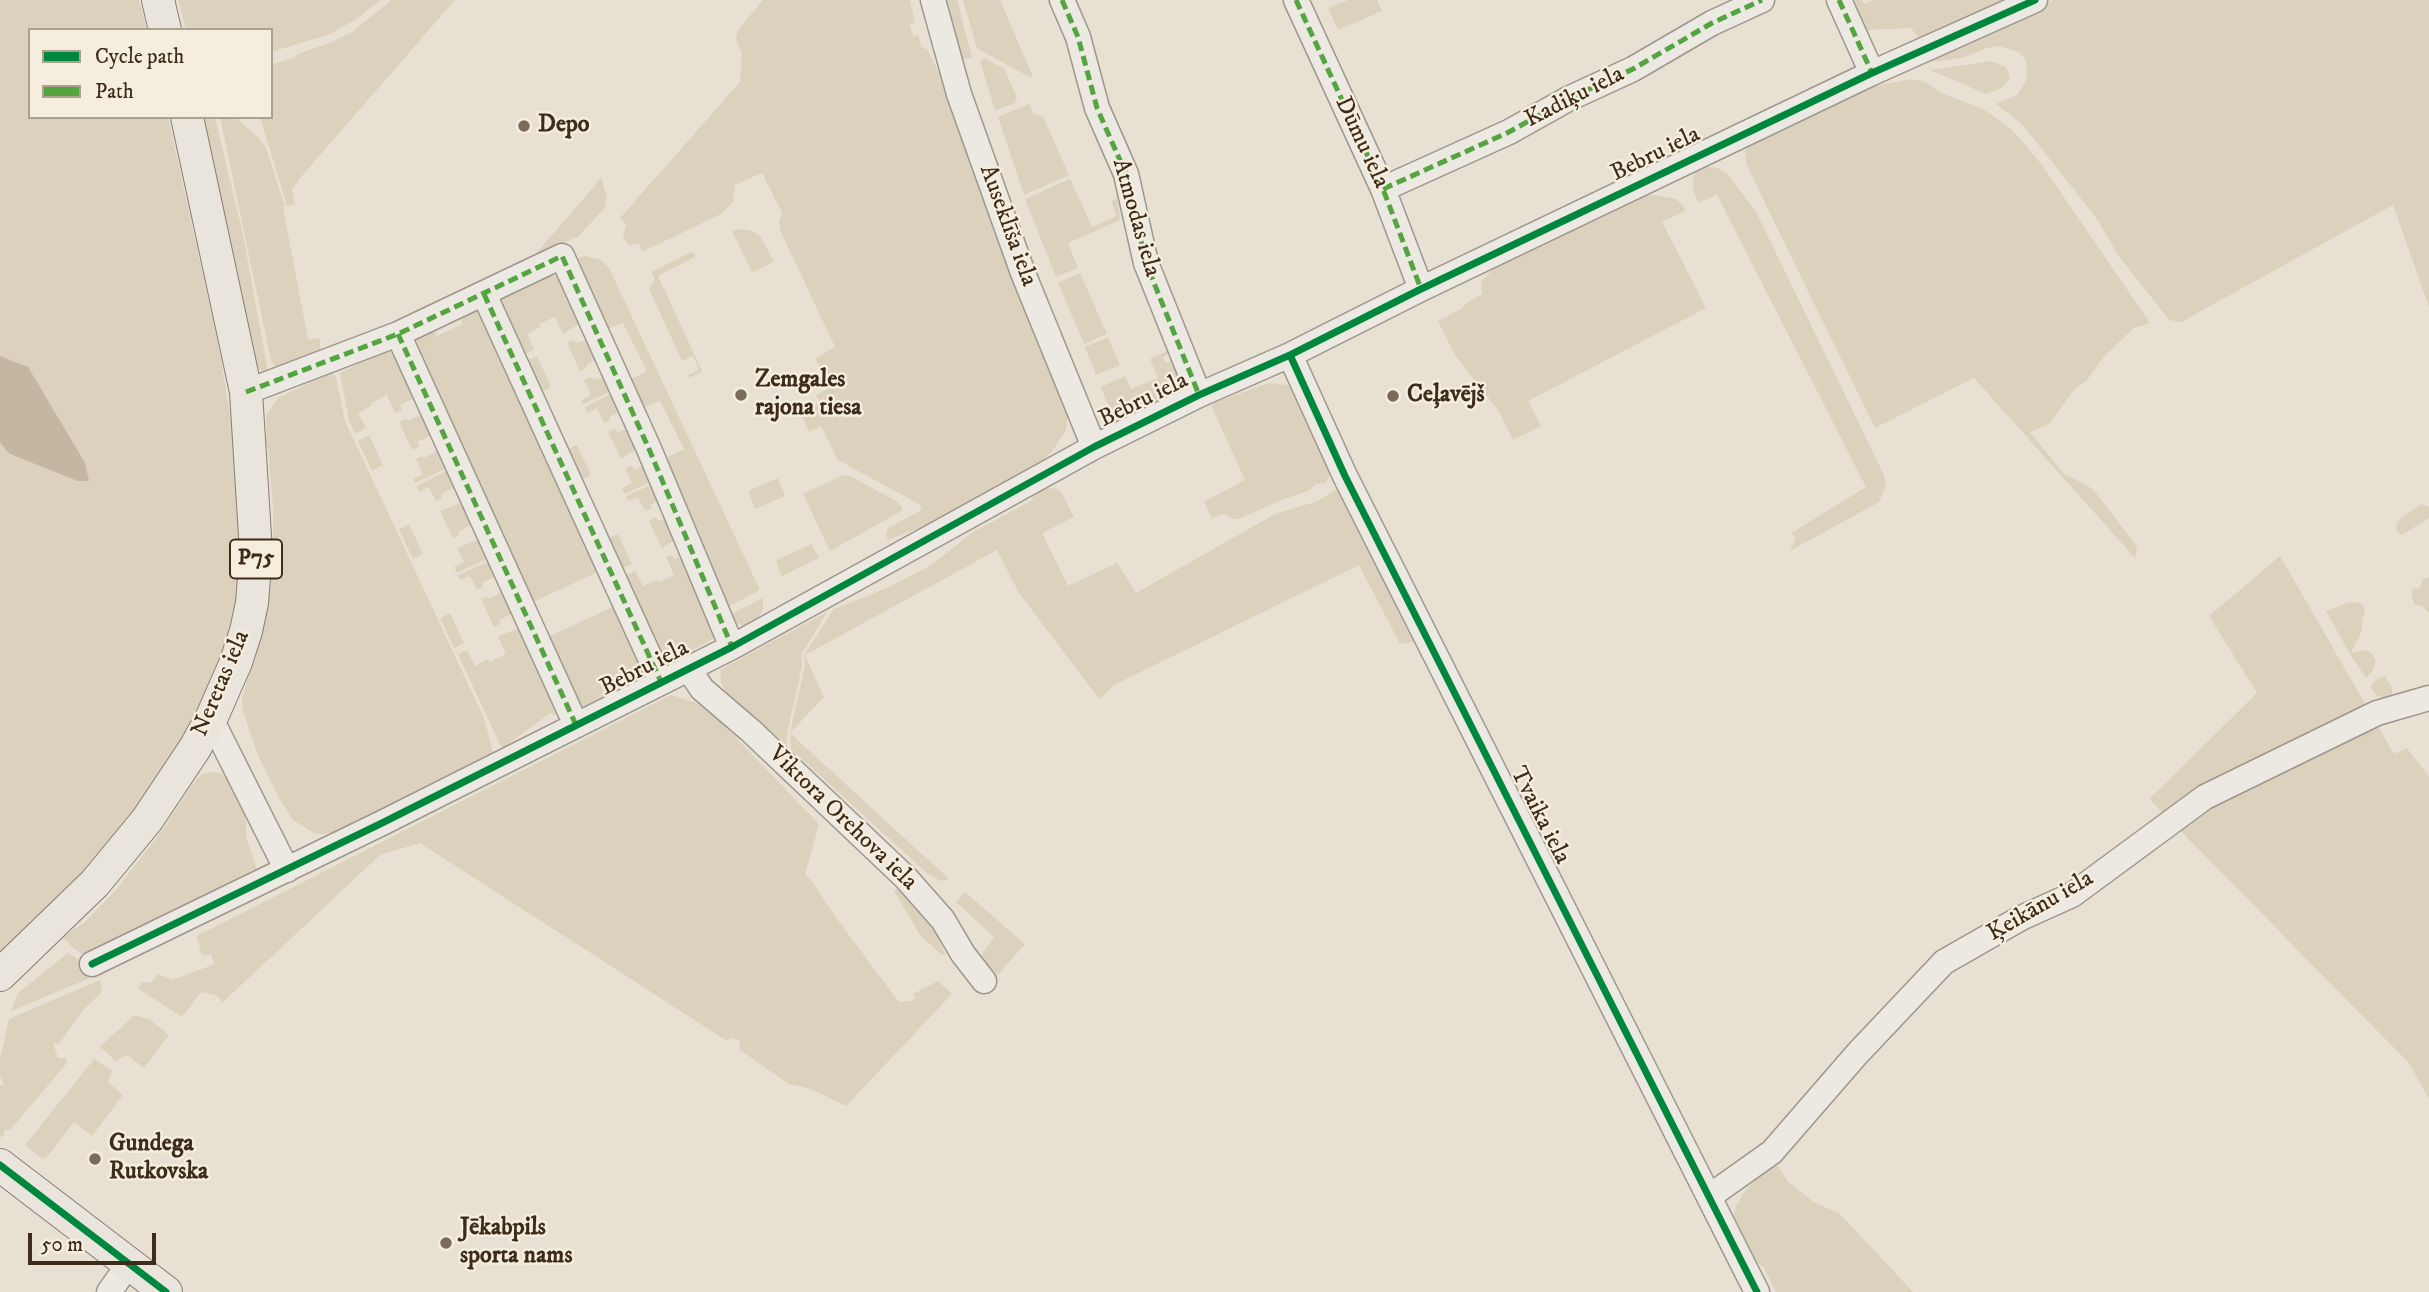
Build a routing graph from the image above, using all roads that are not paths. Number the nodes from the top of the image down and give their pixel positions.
1 (158, 0) edge
2 (933, 0) edge
3 (1062, 0) edge
4 (1296, 0) edge
5 (1762, 0) edge
6 (1839, 0) edge
7 (2035, 0) edge
8 (165, 28) edge
9 (1872, 73) junction
10 (187, 119) edge
11 (1383, 189) junction
12 (1421, 289) junction
13 (484, 294) junction
14 (398, 334) junction
15 (1290, 355) junction
16 (246, 391) junction
17 (1199, 395) junction
18 (1094, 447) junction
19 (732, 647) junction
20 (688, 668) junction
21 (661, 682) junction
22 (2429, 698) edge
23 (211, 719) junction
24 (576, 725) junction
25 (287, 870) junction
26 (92, 964) dead end
27 (0, 975) edge
28 (984, 981) dead end
29 (0, 1165) edge
30 (1710, 1196) junction
31 (129, 1264) junction
32 (108, 1292) edge
33 (166, 1292) edge
34 (1757, 1292) edge

1 - 8 main road
2 - 18 street, Auseklīša iela
3 - 17 street, Atmodas iela
4 - 11 street, Dūmu iela
5 - 11 street, Kadiķu iela
6 - 9 street
7 - 9 street, Bebru iela
9 - 12 street, Bebru iela
10 - 16 main road, Neretas iela / P75
11 - 12 street, Dūmu iela
12 - 15 street, Bebru iela
13 - 14 street
13 - 19 street
13 - 21 street
14 - 16 street
14 - 24 street
15 - 17 street, Bebru iela
15 - 30 street, Tvaika iela
16 - 23 main road, Neretas iela / P75
17 - 18 street, Bebru iela
18 - 19 street, Bebru iela
19 - 20 street, Bebru iela
20 - 21 street, Bebru iela
20 - 28 street, Viktora Orehova iela
21 - 24 street, Bebru iela
22 - 30 street, Ķeikānu iela
23 - 25 street
23 - 27 main road, Neretas iela / P75
24 - 25 street, Bebru iela
25 - 26 street, Bebru iela
29 - 31 main road
30 - 34 street, Tvaika iela
31 - 32 street
31 - 33 main road

